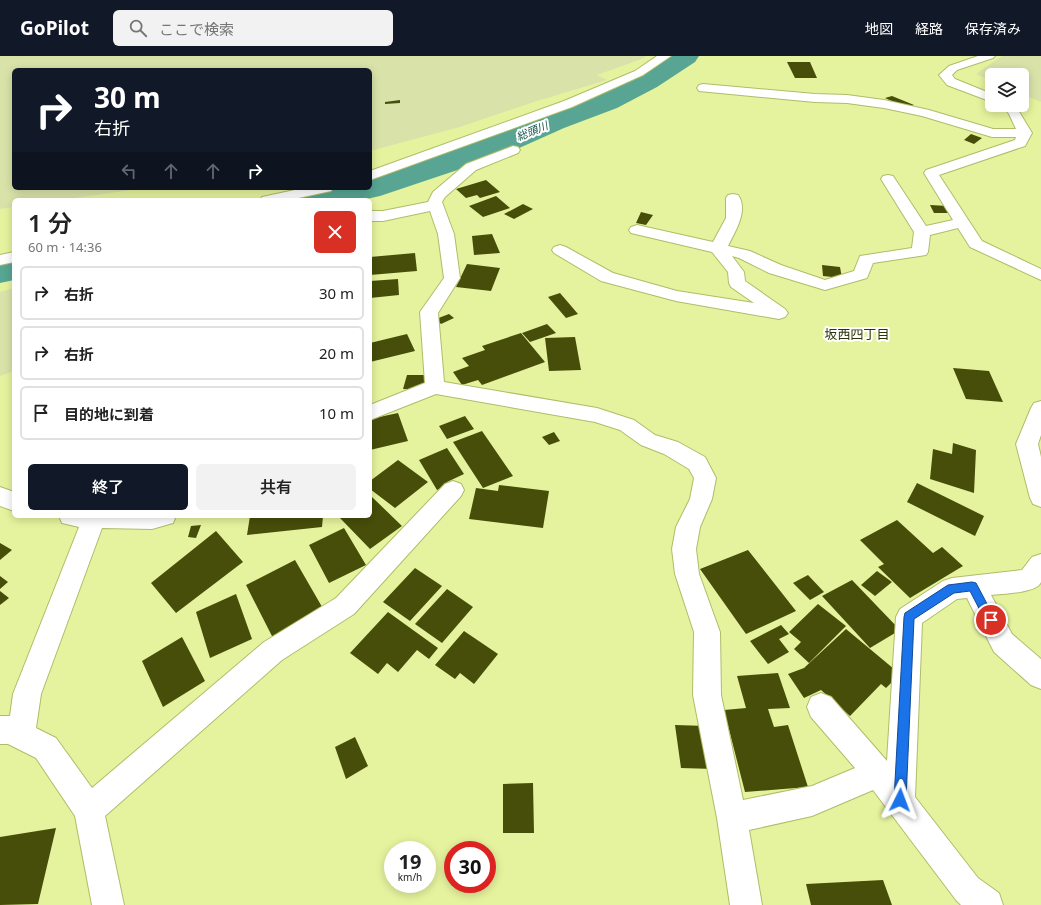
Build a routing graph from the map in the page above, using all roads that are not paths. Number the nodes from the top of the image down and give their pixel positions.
1 (665, 56) edge
2 (989, 56) edge
3 (703, 88) dead end
4 (985, 95) edge
5 (1014, 112) edge
6 (1025, 133) junction
7 (485, 135) junction
8 (372, 175) edge
9 (888, 179) dead end
10 (316, 190) edge
11 (278, 198) edge
12 (733, 198) dead end
13 (436, 205) junction
14 (372, 216) edge
15 (962, 222) junction
16 (637, 230) dead end
17 (922, 232) junction
18 (718, 248) junction
19 (560, 250) dead end
20 (12, 257) edge
21 (0, 260) edge
22 (1041, 275) edge
23 (435, 387) junction
24 (1041, 408) edge
25 (372, 412) edge
26 (453, 490) dead end
27 (0, 496) edge
28 (1041, 498) edge
29 (12, 501) edge
30 (82, 518) edge
31 (105, 518) edge
32 (158, 518) edge
33 (1041, 564) edge
34 (972, 586) junction
35 (1041, 676) edge
36 (821, 707) dead end
37 (11, 733) edge
38 (878, 773) junction
39 (900, 800) junction
40 (89, 810) junction
41 (732, 818) junction
42 (108, 905) edge
43 (746, 905) edge
44 (987, 905) edge

1 - 7 street
2 - 4 street
3 - 6 street
5 - 6 street
6 - 15 street
7 - 8 street
7 - 13 street
9 - 17 street
10 - 11 street
12 - 18 street
13 - 14 street
13 - 23 street
15 - 17 street
15 - 22 street
16 - 18 street
17 - 18 street
18 - 19 street
20 - 21 street
23 - 25 street
23 - 41 street
24 - 28 street
26 - 40 street
27 - 29 street
30 - 37 street
31 - 32 street
33 - 34 street
34 - 35 street
34 - 39 street
36 - 38 street
37 - 40 street
38 - 39 street
38 - 41 street
39 - 44 street
40 - 42 street
41 - 43 street

